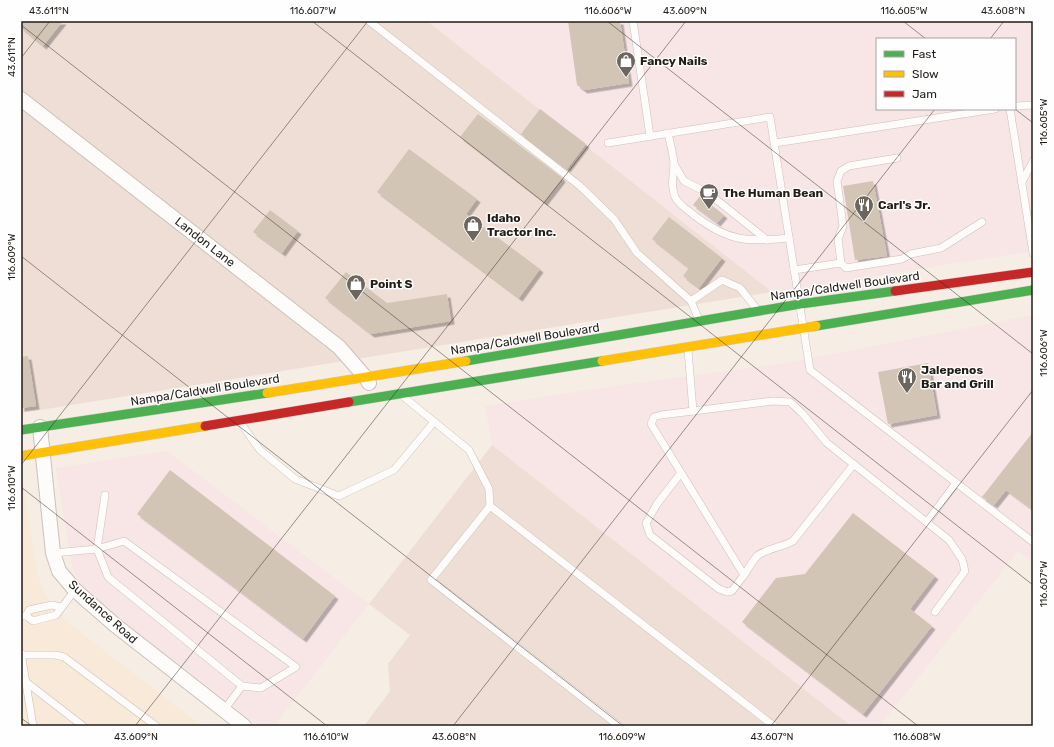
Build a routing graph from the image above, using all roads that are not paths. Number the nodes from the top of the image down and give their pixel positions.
1 (369, 21) edge
2 (632, 21) edge
3 (21, 99) edge
4 (1033, 105) edge
5 (1016, 106) edge
6 (988, 110) edge
7 (1010, 110) edge
8 (668, 133) junction
9 (650, 136) junction
10 (608, 143) dead end
11 (774, 143) junction
12 (897, 158) dead end
13 (1033, 160) edge
14 (674, 164) junction
15 (1022, 182) junction
16 (982, 222) dead end
17 (789, 238) junction
18 (767, 240) junction
19 (1033, 253) edge
20 (841, 263) junction
21 (794, 270) junction
22 (1033, 272) edge
23 (1033, 290) edge
24 (691, 301) junction
25 (800, 304) junction
26 (759, 311) junction
27 (700, 322) junction
28 (804, 329) junction
29 (687, 347) junction
30 (366, 378) junction
31 (401, 394) junction
32 (375, 398) junction
33 (693, 411) junction
34 (238, 420) junction
35 (434, 422) junction
36 (40, 428) junction
37 (21, 430) edge
38 (43, 452) junction
39 (21, 456) edge
40 (854, 464) junction
41 (680, 474) junction
42 (956, 483) junction
43 (106, 496) dead end
44 (490, 506) junction
45 (926, 522) junction
46 (1033, 542) edge
47 (97, 549) junction
48 (53, 554) junction
49 (744, 575) junction
50 (75, 590) junction
51 (60, 607) junction
52 (934, 612) dead end
53 (23, 616) edge
54 (21, 654) edge
55 (26, 682) junction
56 (242, 686) junction
57 (224, 710) junction
58 (33, 726) edge
59 (83, 726) edge
60 (156, 726) edge
61 (244, 726) edge
62 (619, 726) edge
63 (774, 726) edge

1 - 24 lane
2 - 9 lane
3 - 30 street, Landon Lane
4 - 5 lane
6 - 11 lane
7 - 15 lane
8 - 9 lane
8 - 11 lane
8 - 14 lane
9 - 10 lane
11 - 17 lane
12 - 20 lane
13 - 15 lane
14 - 18 lane
14 - 18 lane
15 - 19 lane
16 - 20 lane
17 - 18 lane
17 - 21 lane
20 - 21 lane
21 - 25 lane
22 - 25 main road, Nampa/Caldwell Boulevard
23 - 28 main road
24 - 26 lane
24 - 27 lane
25 - 26 main road, Nampa/Caldwell Boulevard
25 - 28 lane
26 - 27 main road, Nampa/Caldwell Boulevard
27 - 30 main road, Nampa/Caldwell Boulevard
28 - 29 main road
28 - 42 lane
29 - 31 main road
29 - 33 lane
30 - 32 street, Landon Lane
30 - 36 main road, Nampa/Caldwell Boulevard
31 - 32 main road
31 - 35 lane
32 - 34 main road
33 - 40 lane
33 - 41 lane
34 - 35 lane
34 - 38 main road
35 - 44 lane
36 - 37 main road, Nampa/Caldwell Boulevard
36 - 38 street, Sundance Road
38 - 39 main road
38 - 48 street, Sundance Road
40 - 45 lane
40 - 49 lane
41 - 49 lane
41 - 49 lane
42 - 45 lane
42 - 46 lane
43 - 47 lane
44 - 62 lane
44 - 63 lane
45 - 52 lane
47 - 48 lane
47 - 56 lane
47 - 56 lane
48 - 50 street, Sundance Road
50 - 51 lane
50 - 57 street, Sundance Road
51 - 53 lane
51 - 53 lane
54 - 55 lane
54 - 60 lane
55 - 58 lane
55 - 59 lane
56 - 57 lane
57 - 61 street, Sundance Road

